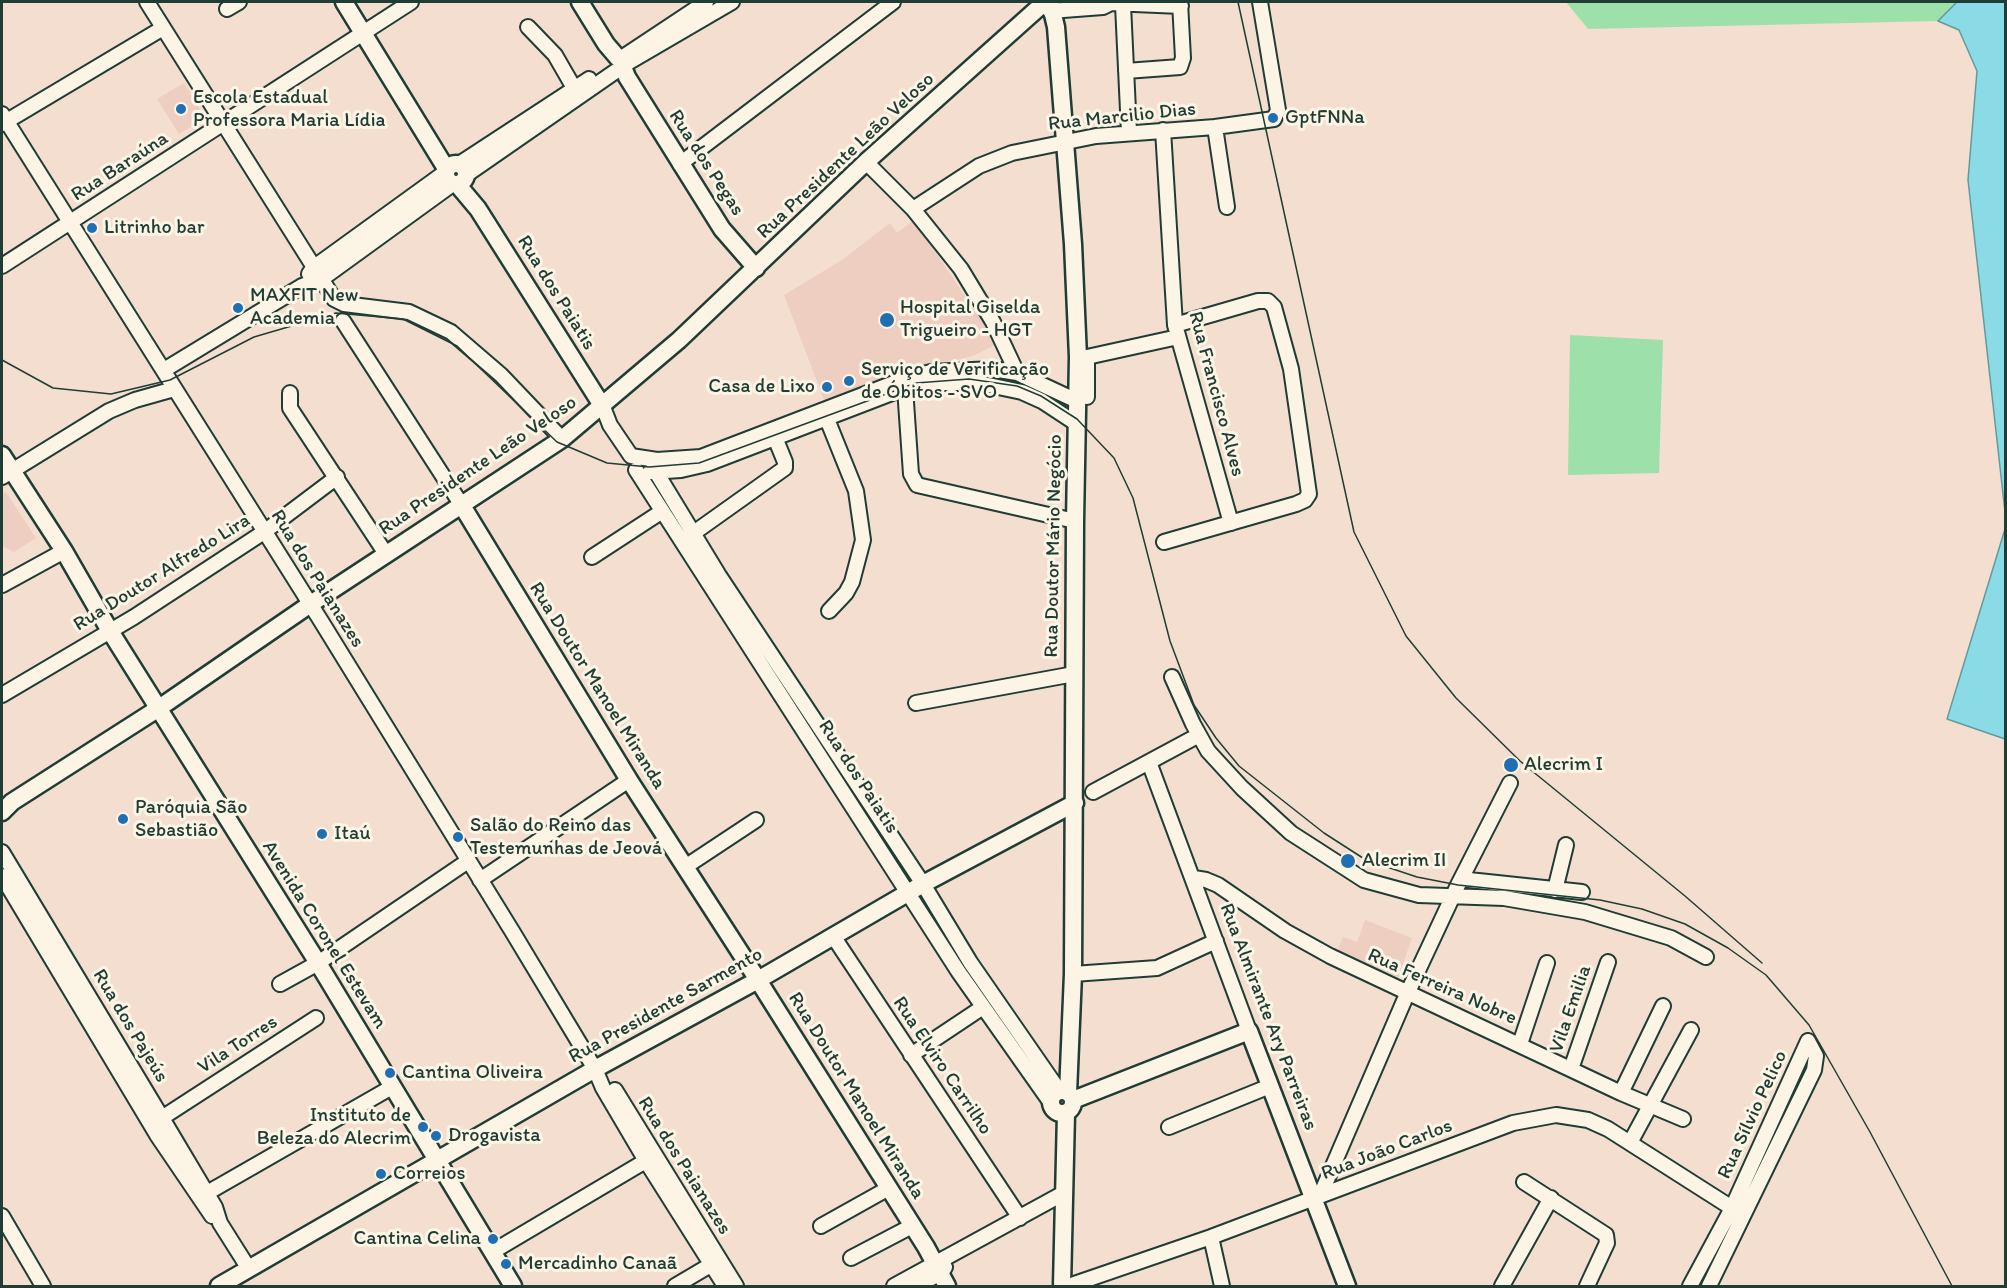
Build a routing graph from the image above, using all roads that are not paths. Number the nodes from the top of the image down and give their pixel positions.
1 (147, 2) edge
2 (344, 2) edge
3 (411, 2) edge
4 (580, 2) edge
5 (706, 2) edge
6 (732, 2) edge
7 (893, 2) edge
8 (1260, 2) edge
9 (1102, 4) edge
10 (1181, 4) edge
11 (1123, 5) junction
12 (1044, 8) edge
13 (528, 27) dead end
14 (163, 28) junction
15 (363, 31) junction
16 (618, 64) junction
17 (1126, 71) junction
18 (574, 88) junction
19 (3, 120) edge
20 (223, 124) junction
21 (1215, 127) junction
22 (1163, 130) junction
23 (1129, 132) junction
24 (1065, 140) junction
25 (866, 162) junction
26 (680, 164) junction
27 (456, 173) junction
28 (1227, 207) dead end
29 (913, 209) junction
30 (69, 223) junction
31 (2, 266) edge
32 (313, 267) junction
33 (756, 268) junction
34 (323, 279) junction
35 (302, 286) junction
36 (343, 321) dead end
37 (1177, 331) junction
38 (164, 370) junction
39 (1017, 373) junction
40 (905, 388) junction
41 (174, 389) junction
42 (290, 393) dead end
43 (1082, 399) junction
44 (603, 407) junction
45 (827, 419) junction
46 (1077, 424) junction
47 (562, 439) junction
48 (776, 440) junction
49 (2, 455) edge
50 (648, 459) junction
51 (656, 472) junction
52 (6, 474) edge
53 (337, 477) junction
54 (461, 504) junction
55 (662, 512) junction
56 (1075, 521) junction
57 (1231, 523) junction
58 (264, 532) junction
59 (694, 533) junction
60 (681, 542) junction
61 (1164, 542) dead end
62 (64, 551) junction
63 (386, 554) junction
64 (592, 557) dead end
65 (2, 585) edge
66 (721, 590) junction
67 (309, 604) junction
68 (829, 611) dead end
69 (110, 631) junction
70 (1074, 674) junction
71 (1172, 676) dead end
72 (2, 695) edge
73 (916, 703) dead end
74 (159, 708) junction
75 (1198, 735) junction
76 (1149, 762) junction
77 (629, 780) junction
78 (1510, 783) dead end
79 (855, 785) junction
80 (1093, 792) dead end
81 (843, 794) junction
82 (1510, 798) dead end
83 (1075, 803) junction
84 (5, 807) edge
85 (756, 820) dead end
86 (1566, 845) dead end
87 (2, 852) edge
88 (468, 861) junction
89 (685, 867) junction
90 (2, 876) edge
91 (1194, 878) junction
92 (480, 880) junction
93 (1469, 880) junction
94 (916, 888) junction
95 (1555, 890) junction
96 (1582, 892) dead end
97 (1456, 898) junction
98 (833, 936) junction
99 (1216, 941) junction
100 (1706, 957) dead end
101 (970, 962) junction
102 (1608, 962) dead end
103 (318, 963) junction
104 (1547, 963) dead end
105 (958, 971) junction
106 (1073, 974) junction
107 (758, 980) junction
108 (279, 984) dead end
109 (1407, 994) junction
110 (1663, 1006) dead end
111 (983, 1007) junction
112 (316, 1018) dead end
113 (1007, 1030) junction
114 (1249, 1030) junction
115 (1691, 1030) dead end
116 (1520, 1044) junction
117 (911, 1055) junction
118 (118, 1058) junction
119 (595, 1069) junction
120 (1571, 1069) junction
121 (1270, 1086) junction
122 (392, 1087) junction
123 (1620, 1093) junction
124 (1064, 1099) junction
125 (1651, 1106) junction
126 (1683, 1119) dead end
127 (157, 1121) junction
128 (1169, 1127) dead end
129 (1631, 1141) junction
130 (651, 1158) junction
131 (436, 1161) junction
132 (1524, 1182) dead end
133 (889, 1188) junction
134 (207, 1193) junction
135 (1064, 1193) junction
136 (1317, 1197) junction
137 (1551, 1198) junction
138 (1732, 1208) junction
139 (2, 1216) edge
140 (1020, 1218) junction
141 (220, 1223) junction
142 (821, 1226) dead end
143 (912, 1226) junction
144 (1211, 1237) junction
145 (492, 1252) junction
146 (851, 1258) dead end
147 (716, 1262) junction
148 (249, 1269) junction
149 (944, 1270) edge
150 (1070, 1286) edge
151 (1691, 1286) edge
152 (43, 1287) edge
153 (219, 1287) edge
154 (513, 1287) edge
155 (675, 1287) edge
156 (725, 1287) edge
157 (736, 1287) edge
158 (894, 1287) edge
159 (916, 1287) edge
160 (1221, 1287) edge
161 (1347, 1287) edge
162 (1502, 1287) edge
163 (1587, 1287) edge
164 (1709, 1287) edge

1 - 14 street
2 - 15 main road, Rua dos Paiatis
3 - 15 street, Rua Baraúna
4 - 16 main road, Rua dos Pegas
5 - 16 street
6 - 16 street
7 - 26 street
8 - 21 street, Rua Marcilio Dias
9 - 11 street
9 - 12 street
10 - 11 street
10 - 17 street
11 - 17 street
12 - 24 main road, Rua Doutor Mário Negócio
12 - 25 main road, Rua Presidente Leão Veloso
13 - 18 street
14 - 19 street
14 - 20 street
15 - 20 street, Rua Baraúna
15 - 27 main road, Rua dos Paiatis
16 - 18 street
16 - 26 main road, Rua dos Pegas
16 - 27 street
17 - 23 street
18 - 27 street
19 - 30 street, Rua dos Paianazes
20 - 30 street, Rua Baraúna
20 - 32 street
21 - 22 street, Rua Marcilio Dias
21 - 28 street
22 - 23 street, Rua Marcilio Dias
22 - 37 street, Rua Francisco Alves
23 - 24 street, Rua Marcilio Dias
24 - 29 street, Rua Marcilio Dias
24 - 43 main road, Rua Doutor Mário Negócio
25 - 29 street
25 - 33 main road, Rua Presidente Leão Veloso
26 - 33 main road, Rua dos Pegas
27 - 32 street
27 - 34 street
27 - 44 main road, Rua dos Paiatis
29 - 39 street
30 - 31 street, Rua Baraúna
30 - 38 street, Rua dos Paianazes
32 - 34 street
32 - 35 street
33 - 44 main road, Rua Presidente Leão Veloso
34 - 35 street
34 - 47 street
35 - 38 street
36 - 54 street, Rua Doutor Manoel Miranda
37 - 43 street
37 - 57 street, Rua Francisco Alves
37 - 57 street
38 - 41 street, Rua dos Paianazes
39 - 43 street
39 - 50 street
40 - 45 street
40 - 46 street
40 - 56 street
41 - 52 street
41 - 58 street, Rua dos Paianazes
42 - 53 street
43 - 46 main road, Rua Doutor Mário Negócio
44 - 47 main road, Rua Presidente Leão Veloso
44 - 50 street, Rua dos Paiatis
44 - 50 street, Rua dos Paiatis
45 - 48 street
45 - 68 street
46 - 56 main road, Rua Doutor Mário Negócio
47 - 54 main road, Rua Presidente Leão Veloso
48 - 51 street
48 - 59 street
49 - 52 main road, Avenida Coronel Estevam
51 - 55 street, Rua dos Paiatis
51 - 59 street, Rua dos Paiatis
52 - 62 main road, Avenida Coronel Estevam
53 - 58 street, Rua Doutor Alfredo Lira
53 - 63 street
54 - 63 main road, Rua Presidente Leão Veloso
54 - 77 main road, Rua Doutor Manoel Miranda
55 - 60 street, Rua dos Paiatis
55 - 64 street
56 - 70 main road, Rua Doutor Mário Negócio
57 - 61 street
58 - 67 street, Rua dos Paianazes
58 - 69 street, Rua Doutor Alfredo Lira
59 - 60 street
59 - 66 street, Rua dos Paiatis
60 - 66 street, Rua dos Paiatis
62 - 65 street
62 - 69 main road, Avenida Coronel Estevam
63 - 67 main road, Rua Presidente Leão Veloso
66 - 79 street, Rua dos Paiatis
66 - 81 street, Rua dos Paiatis
67 - 74 main road, Rua Presidente Leão Veloso
67 - 88 street, Rua dos Paianazes
69 - 72 street, Rua Doutor Alfredo Lira
69 - 74 main road, Avenida Coronel Estevam
70 - 73 street
70 - 83 main road, Rua Doutor Mário Negócio
71 - 75 street
74 - 84 main road, Rua Presidente Leão Veloso
74 - 103 main road, Avenida Coronel Estevam
75 - 76 street
75 - 97 street
76 - 80 street
76 - 91 street, Rua Almirante Ary Parreiras
77 - 89 main road, Rua Doutor Manoel Miranda
77 - 92 street
78 - 97 street
79 - 81 street
79 - 94 street, Rua dos Paiatis
81 - 94 street, Rua dos Paiatis
82 - 93 street
83 - 94 main road, Rua Presidente Sarmento
83 - 106 main road, Rua Doutor Mário Negócio
85 - 89 street
86 - 95 street
87 - 118 street, Rua dos Pajeús
88 - 92 street, Rua dos Paianazes
88 - 103 street
89 - 107 main road, Rua Doutor Manoel Miranda
90 - 118 street, Rua dos Pajeús
91 - 99 street, Rua Almirante Ary Parreiras
91 - 109 street, Rua Ferreira Nobre
92 - 119 street, Rua dos Paianazes
93 - 95 street
93 - 97 street
94 - 98 main road, Rua Presidente Sarmento
94 - 101 street, Rua dos Paiatis
94 - 105 street, Rua dos Paiatis
95 - 96 street
97 - 100 street
97 - 109 street
98 - 107 main road, Rua Presidente Sarmento
98 - 117 street, Rua Elviro Carrilho
99 - 106 street
99 - 114 street, Rua Almirante Ary Parreiras
101 - 105 street
101 - 113 street, Rua dos Paiatis
102 - 120 street, Vila Emilia
103 - 108 street
103 - 122 main road, Avenida Coronel Estevam
104 - 116 street
105 - 111 street, Rua dos Paiatis
106 - 124 main road, Rua Doutor Mário Negócio
107 - 119 main road, Rua Presidente Sarmento
107 - 133 main road, Rua Doutor Manoel Miranda
109 - 116 street, Rua Ferreira Nobre
109 - 136 street
110 - 123 street
111 - 113 street, Rua dos Paiatis
111 - 117 street
112 - 127 street, Vila Torres
113 - 124 street, Rua dos Paiatis
114 - 121 main road, Rua Almirante Ary Parreiras
114 - 124 main road
115 - 125 street
116 - 120 street, Rua Ferreira Nobre
117 - 140 street, Rua Elviro Carrilho
118 - 127 street, Rua dos Pajeús
119 - 130 street, Rua dos Paianazes
119 - 131 main road, Rua Presidente Sarmento
120 - 123 street, Rua Ferreira Nobre
121 - 128 street
121 - 136 main road, Rua Almirante Ary Parreiras
122 - 131 main road, Avenida Coronel Estevam
122 - 134 street
123 - 125 street, Rua Ferreira Nobre
124 - 135 main road, Rua Doutor Mário Negócio
125 - 126 street, Rua Ferreira Nobre
125 - 129 street
127 - 134 street, Rua dos Pajeús
127 - 141 street, Rua dos Pajeús
129 - 136 street, Rua João Carlos
129 - 138 street, Rua João Carlos
130 - 145 street
130 - 147 street, Rua dos Paianazes
131 - 145 main road, Avenida Coronel Estevam
131 - 148 main road, Rua Presidente Sarmento
132 - 137 street
133 - 142 street
133 - 143 main road, Rua Doutor Manoel Miranda
134 - 141 street, Rua dos Pajeús
135 - 140 street
135 - 150 main road, Rua Doutor Mário Negócio
136 - 144 street, Rua João Carlos
136 - 161 main road, Rua Almirante Ary Parreiras
137 - 162 street
137 - 163 street
138 - 151 street, Rua Sílvio Pelico
138 - 164 street, Rua Sílvio Pelico
139 - 152 street
140 - 149 street
141 - 148 street, Rua dos Pajeús
143 - 146 street
143 - 149 main road, Rua Doutor Manoel Miranda
144 - 150 street, Rua João Carlos
144 - 160 street
145 - 154 main road, Avenida Coronel Estevam
147 - 155 street
147 - 156 street, Rua dos Paianazes
147 - 157 street, Rua dos Paianazes
148 - 153 main road, Rua Presidente Sarmento
149 - 158 street
149 - 159 street

